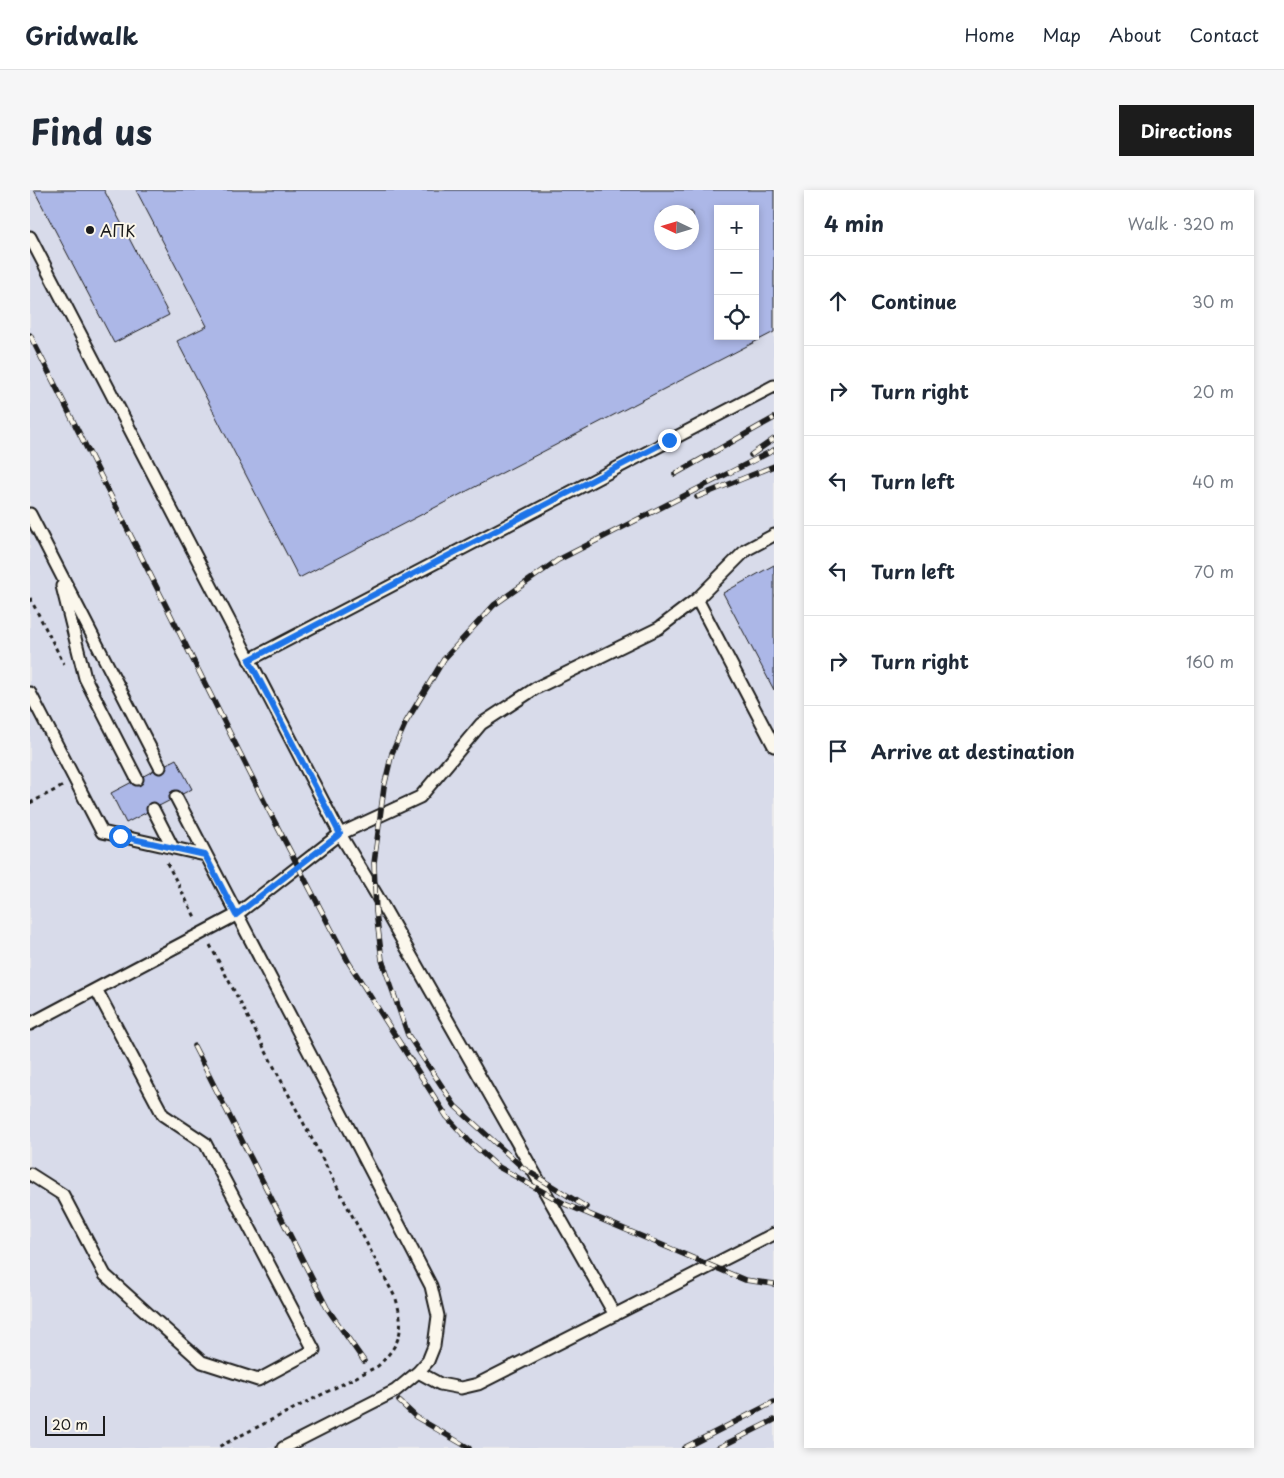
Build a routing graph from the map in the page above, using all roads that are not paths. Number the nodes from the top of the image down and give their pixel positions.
1 (30, 237) edge
2 (774, 386) edge
3 (30, 514) edge
4 (774, 535) edge
5 (57, 566) junction
6 (697, 599) junction
7 (249, 660) junction
8 (30, 693) edge
9 (774, 746) edge
10 (160, 767) dead end
11 (137, 779) dead end
12 (176, 797) dead end
13 (153, 809) dead end
14 (340, 834) junction
15 (173, 848) junction
16 (205, 855) junction
17 (236, 915) junction
18 (96, 989) junction
19 (30, 1024) edge
20 (30, 1174) edge
21 (774, 1234) edge
22 (615, 1315) junction
23 (418, 1372) junction
24 (283, 1448) edge

1 - 7 lane
2 - 7 lane
3 - 5 lane
4 - 6 lane
5 - 10 lane
5 - 11 lane
6 - 9 lane
6 - 14 lane
7 - 14 lane
8 - 15 lane
12 - 16 lane
13 - 15 lane
14 - 17 lane
14 - 22 lane
15 - 16 lane
16 - 17 lane
17 - 18 lane
17 - 23 lane
18 - 19 lane
18 - 20 lane
21 - 22 lane
22 - 23 lane
23 - 24 lane

